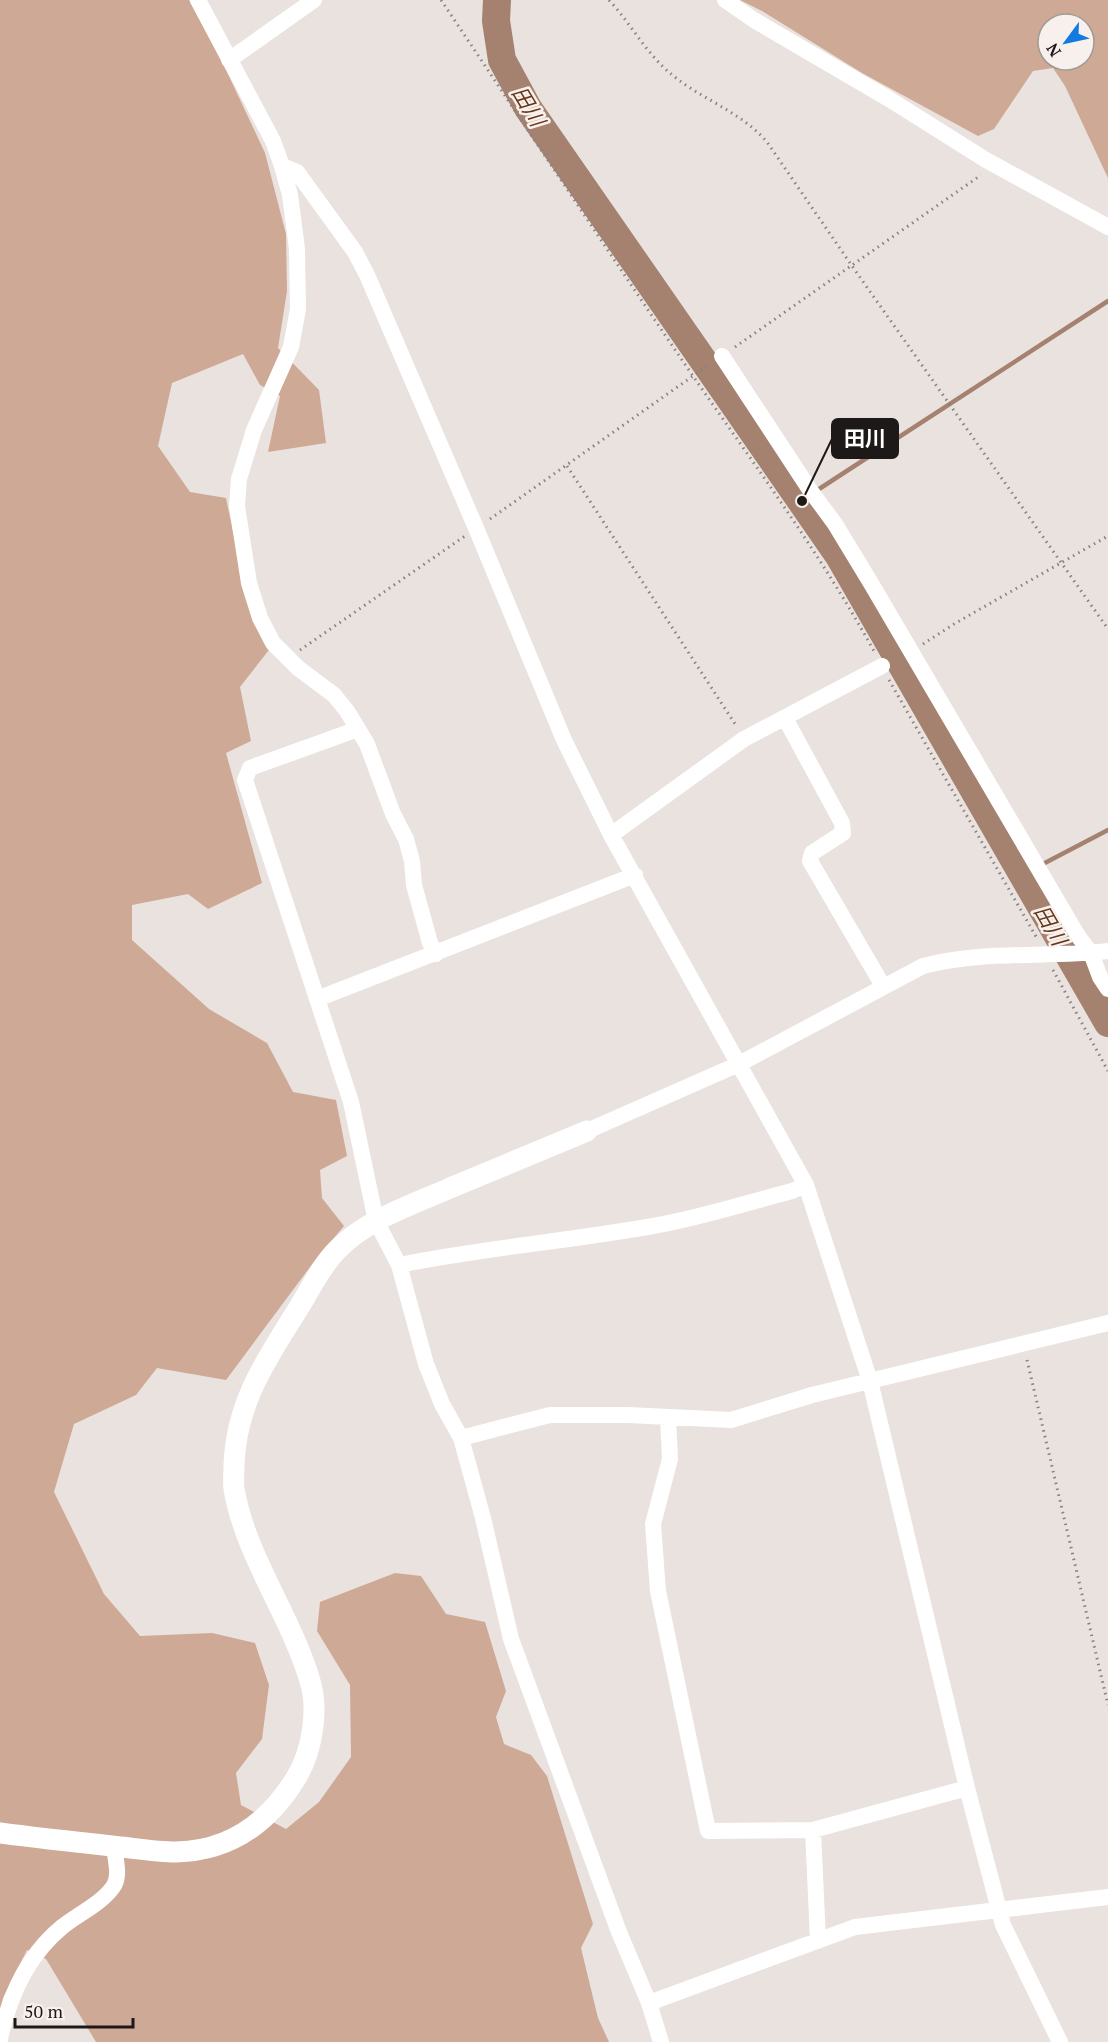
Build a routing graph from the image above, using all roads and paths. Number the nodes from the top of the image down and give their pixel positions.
1 (198, 0) edge
2 (314, 0) edge
3 (441, 0) edge
4 (609, 0) edge
5 (725, 0) edge
6 (229, 60) junction
7 (986, 160) junction
8 (282, 166) junction
9 (1108, 227) edge
10 (852, 266) junction
11 (718, 358) junction
12 (694, 374) junction
13 (567, 465) junction
14 (476, 528) junction
15 (1108, 536) edge
16 (1063, 563) junction
17 (1108, 629) edge
18 (912, 651) junction
19 (289, 659) junction
20 (882, 666) junction
21 (785, 718) junction
22 (357, 728) junction
23 (744, 739) junction
24 (611, 835) junction
25 (635, 875) junction
26 (1108, 951) edge
27 (1086, 953) junction
28 (436, 954) junction
29 (1049, 954) junction
30 (883, 986) junction
31 (1108, 989) edge
32 (317, 999) junction
33 (739, 1064) junction
34 (1108, 1071) edge
35 (587, 1131) joint
36 (806, 1185) junction
37 (376, 1221) junction
38 (399, 1265) junction
39 (1108, 1323) edge
40 (1024, 1343) junction
41 (870, 1381) junction
42 (668, 1418) junction
43 (461, 1438) junction
44 (1108, 1705) edge
45 (967, 1788) junction
46 (813, 1830) junction
47 (0, 1833) edge
48 (114, 1846) junction
49 (1108, 1897) edge
50 (998, 1909) junction
51 (818, 1941) junction
52 (649, 2003) junction
53 (0, 2038) edge
54 (661, 2042) edge
55 (1060, 2042) edge

1 - 6 street
2 - 6 street
3 - 12 path
4 - 10 path
5 - 7 street
6 - 8 street
7 - 9 street
7 - 10 path
8 - 14 street
8 - 19 street
10 - 11 path
10 - 16 path
11 - 12 path
11 - 18 street
12 - 13 path
12 - 20 path
13 - 14 path
13 - 23 path
14 - 19 path
14 - 24 street
15 - 16 path
16 - 17 path
16 - 18 path
18 - 27 street
19 - 22 street
20 - 21 street
20 - 29 path
21 - 23 street
21 - 30 street
22 - 28 street
22 - 32 street
23 - 24 street
24 - 25 street
25 - 28 street
25 - 33 street
26 - 27 street
27 - 29 street
27 - 31 street
28 - 32 street
29 - 30 street
29 - 34 path
30 - 33 street
32 - 37 street
33 - 35 street
33 - 36 street
35 - 37 street
36 - 38 street
36 - 41 street
37 - 38 street
37 - 48 street
38 - 43 street
39 - 40 street
40 - 41 street
40 - 44 path
41 - 42 street
41 - 45 street
42 - 43 street
42 - 46 street
43 - 52 street
45 - 46 street
45 - 50 street
46 - 51 street
47 - 48 street
48 - 53 street
49 - 50 street
50 - 51 street
50 - 55 street
51 - 52 street
52 - 54 street

